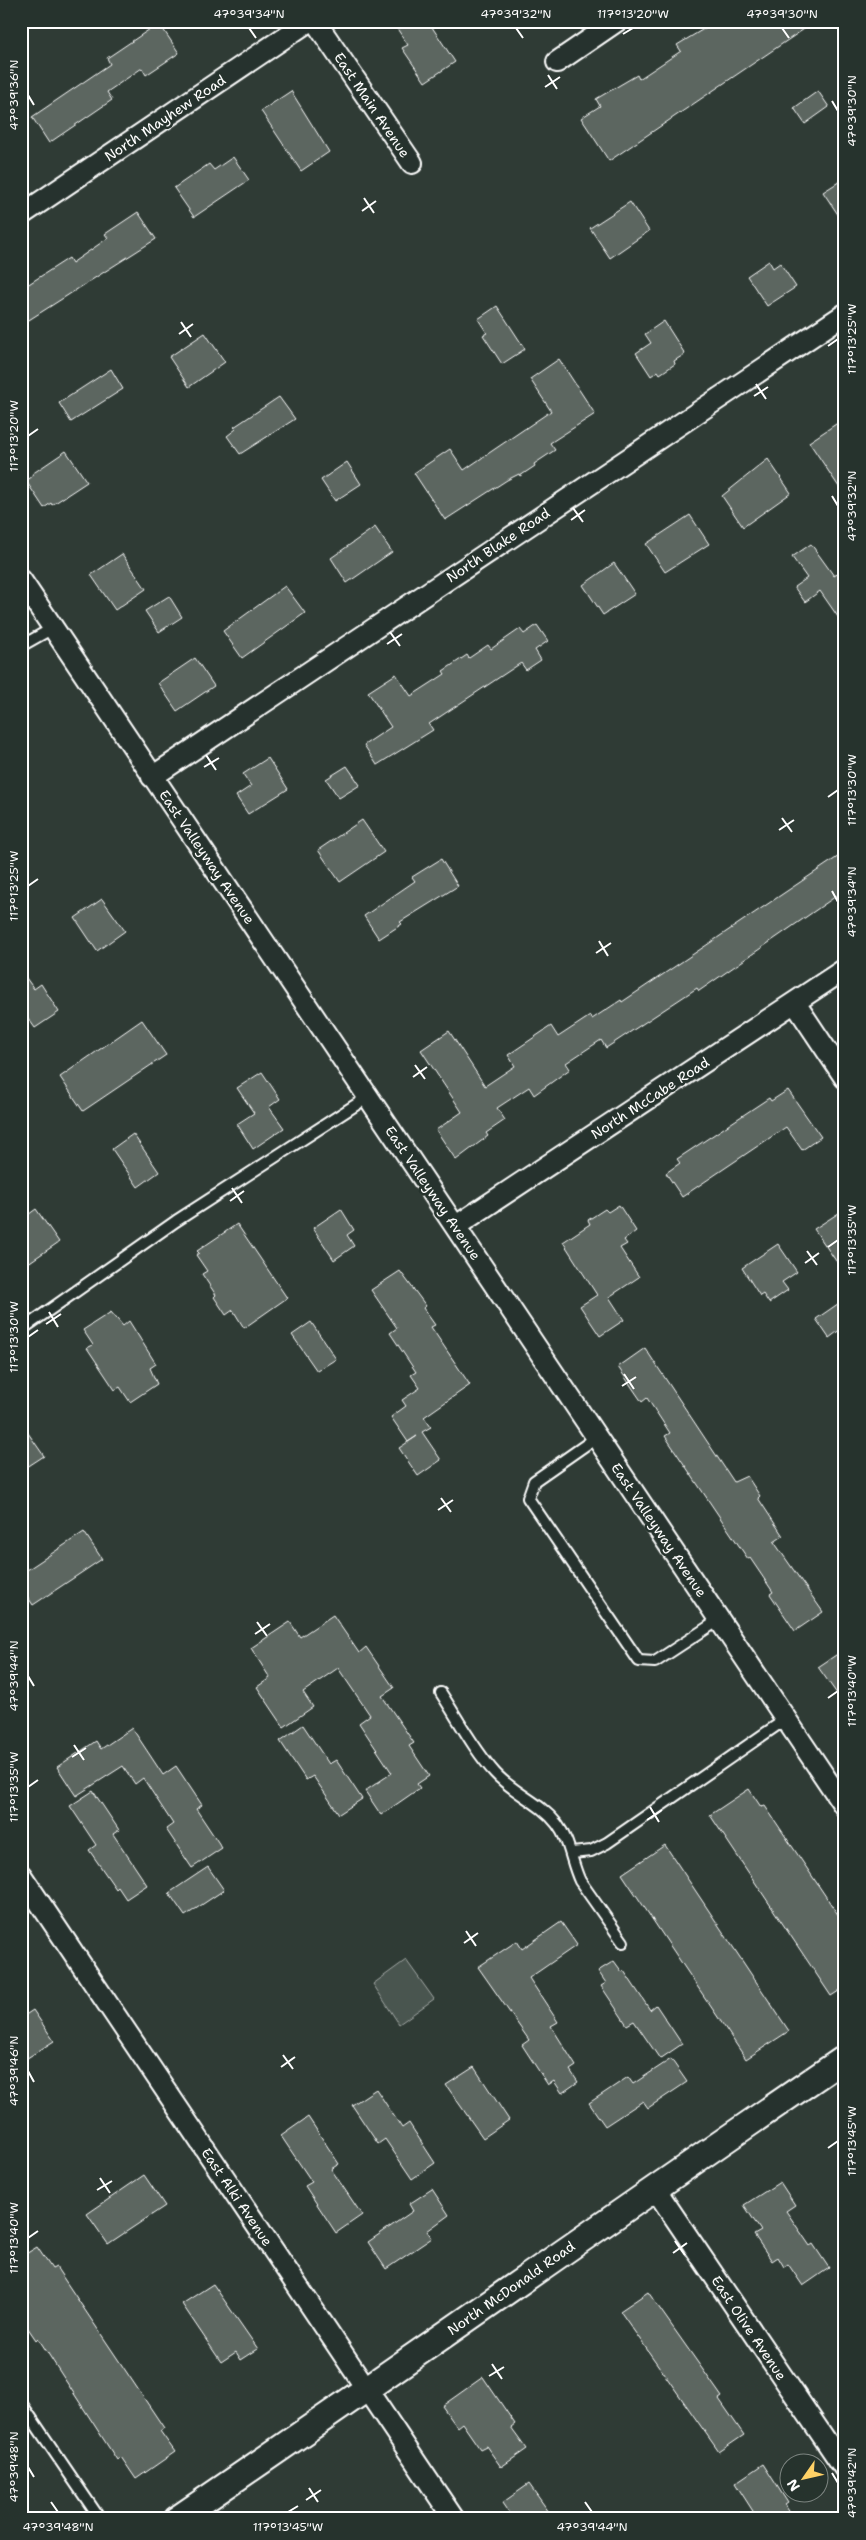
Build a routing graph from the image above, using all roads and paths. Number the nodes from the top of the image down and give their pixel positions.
1 (309, 21) edge
2 (315, 21) edge
3 (618, 21) edge
4 (557, 62) dead end
5 (412, 164) dead end
6 (21, 215) edge
7 (845, 314) edge
8 (21, 580) edge
9 (28, 604) edge
10 (53, 628) junction
11 (21, 646) edge
12 (152, 777) junction
13 (845, 969) edge
14 (795, 1003) junction
15 (845, 1078) edge
16 (368, 1097) junction
17 (456, 1226) junction
18 (21, 1330) edge
19 (597, 1437) junction
20 (719, 1620) junction
21 (441, 1693) dead end
22 (786, 1719) junction
23 (845, 1807) edge
24 (572, 1852) junction
25 (21, 1875) edge
26 (622, 1942) dead end
27 (845, 2058) edge
28 (654, 2187) junction
29 (366, 2390) junction
30 (21, 2403) edge
31 (845, 2469) edge
32 (100, 2519) edge
33 (177, 2519) edge
34 (454, 2519) edge

1 - 6 street, North Mayhew Road
2 - 5 street, East Main Avenue
3 - 4 street
7 - 12 street, North Blake Road
8 - 9 street, East Valleyway Avenue
9 - 10 street, East Valleyway Avenue
10 - 11 lane
10 - 12 street, East Valleyway Avenue
12 - 16 street, East Valleyway Avenue
13 - 14 street, North McCabe Road
14 - 15 street
14 - 17 street, North McCabe Road
16 - 17 street, East Valleyway Avenue
16 - 18 lane
17 - 19 street, East Valleyway Avenue
19 - 20 street, East Valleyway Avenue
19 - 20 lane
20 - 22 street, East Valleyway Avenue
21 - 24 lane
22 - 23 street, East Valleyway Avenue
22 - 24 lane
24 - 26 lane
25 - 29 street, East Alki Avenue
27 - 28 street, North McDonald Road
28 - 29 street, North McDonald Road
28 - 31 street, East Olive Avenue
29 - 33 street, North McDonald Road
29 - 34 street, East Alki Avenue
30 - 32 lane

